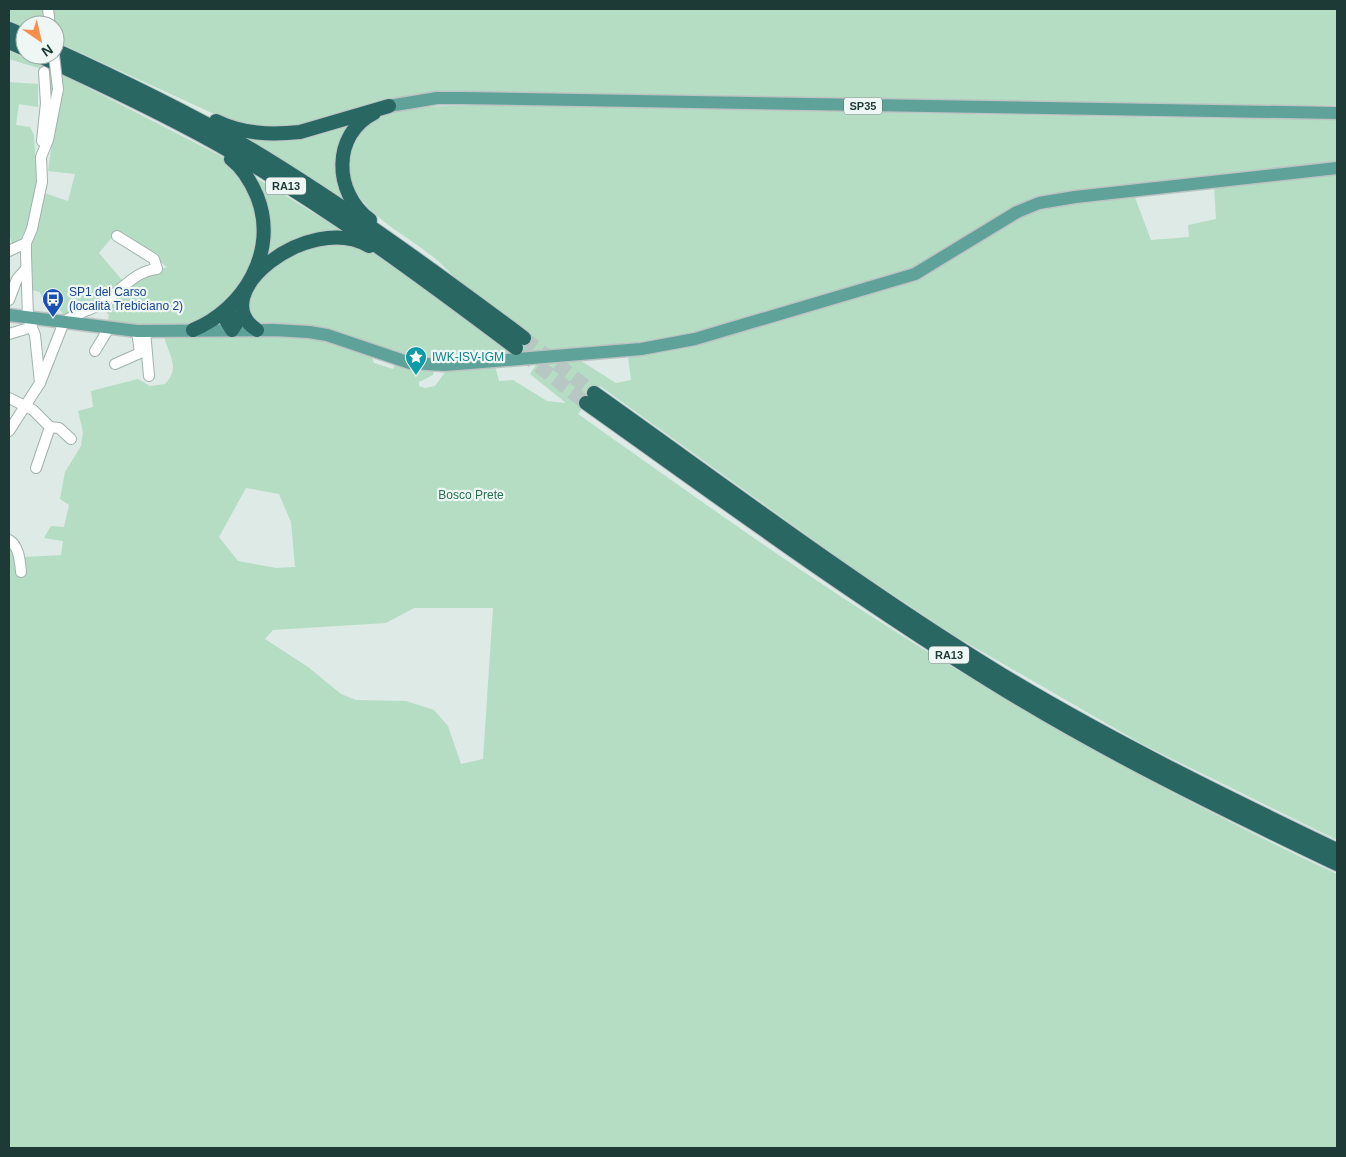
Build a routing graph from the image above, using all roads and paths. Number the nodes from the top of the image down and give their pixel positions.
1 (65, 55) edge
2 (81, 62) junction
3 (48, 65) edge
4 (61, 65) edge
5 (63, 65) edge
6 (44, 72) dead end
7 (390, 106) junction
8 (1337, 113) edge
9 (41, 157) junction
10 (1337, 168) edge
11 (117, 236) dead end
12 (26, 243) junction
13 (9, 251) edge
14 (25, 270) junction
15 (248, 285) junction
16 (452, 292) junction
17 (9, 300) edge
18 (229, 309) junction
19 (243, 313) junction
20 (9, 316) edge
21 (30, 322) junction
22 (64, 322) junction
23 (109, 328) junction
24 (193, 330) junction
25 (232, 330) junction
26 (257, 330) junction
27 (141, 331) junction
28 (9, 334) edge
29 (520, 343) tunnel mouth
30 (94, 351) dead end
31 (115, 364) dead end
32 (150, 376) dead end
33 (40, 383) junction
34 (9, 398) edge
35 (26, 407) junction
36 (50, 427) junction
37 (9, 431) edge
38 (71, 439) dead end
39 (36, 468) dead end
40 (9, 540) edge
41 (21, 572) dead end
42 (1337, 850) edge
43 (1337, 864) edge

1 - 2 highway, RA13
2 - 7 highway
2 - 16 highway, RA13
3 - 9 street, bridge
4 - 15 highway
5 - 16 highway, RA13
6 - 9 street
7 - 8 main road, SP35
7 - 16 highway
9 - 12 street
10 - 26 main road
11 - 22 street
12 - 13 street
12 - 14 street
14 - 17 street
14 - 21 street
15 - 16 highway
15 - 18 highway
15 - 19 highway
16 - 29 highway, RA13
18 - 24 highway
18 - 25 highway
19 - 25 highway
19 - 26 highway
20 - 21 main road
21 - 22 main road
21 - 28 street
21 - 33 street
22 - 23 main road
22 - 33 street
23 - 27 main road
23 - 30 street
24 - 25 main road
24 - 27 main road
25 - 26 main road
27 - 31 street
27 - 32 street
33 - 35 street
34 - 35 street
35 - 36 street
35 - 37 street
36 - 38 street
36 - 39 street
40 - 41 street
42 - 43 highway, RA13

